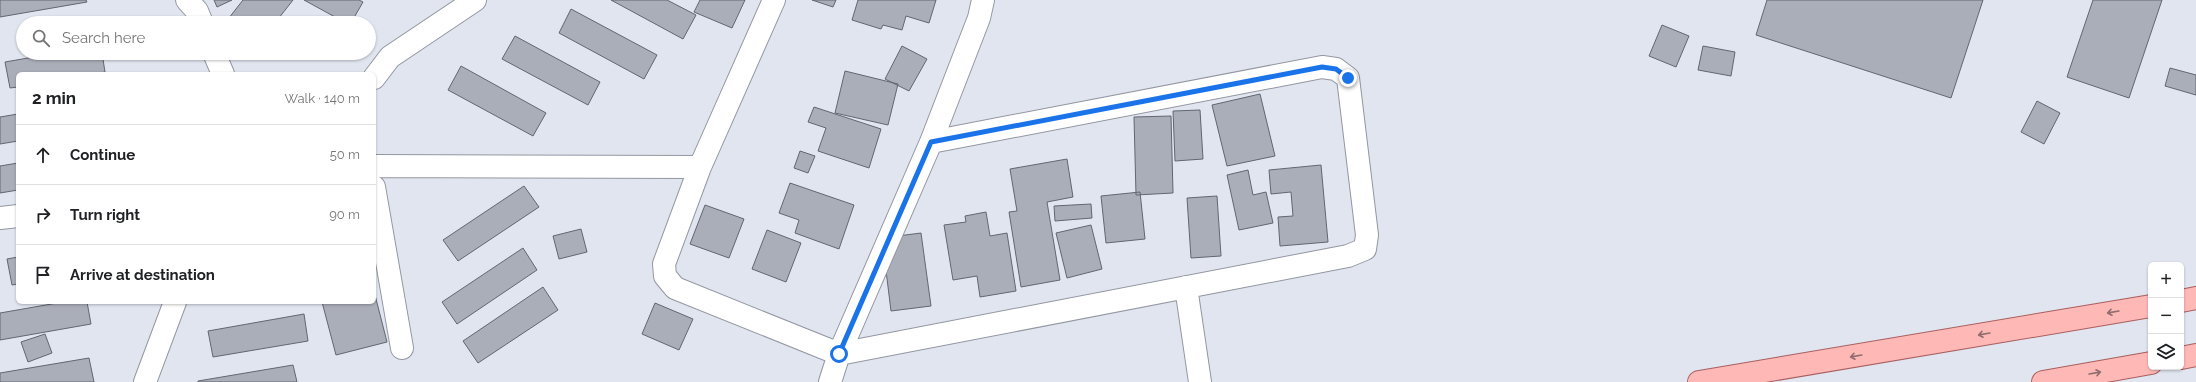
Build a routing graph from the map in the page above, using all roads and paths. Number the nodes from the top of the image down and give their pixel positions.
1 (187, 0) edge
2 (475, 0) edge
3 (774, 0) edge
4 (983, 0) edge
5 (199, 16) edge
6 (217, 60) edge
7 (222, 72) edge
8 (376, 76) edge
9 (931, 142) junction
10 (376, 166) edge
11 (700, 167) junction
12 (376, 198) edge
13 (16, 216) edge
14 (0, 218) edge
15 (1186, 287) junction
16 (2196, 298) edge
17 (2184, 300) edge
18 (174, 304) edge
19 (2148, 307) edge
20 (402, 348) dead end
21 (839, 354) junction
22 (2196, 355) edge
23 (2184, 357) edge
24 (2148, 364) edge
25 (145, 382) edge
26 (830, 382) edge
27 (1200, 382) edge
28 (1699, 382) edge
29 (2043, 382) edge

1 - 5 street
2 - 8 street
3 - 11 street
4 - 9 street
6 - 7 street
9 - 15 street
9 - 21 street
10 - 11 street
11 - 21 street
12 - 20 street
13 - 14 street
15 - 21 street
15 - 27 street
16 - 17 main road
18 - 25 street
19 -> 28 main road
21 - 26 street
22 - 23 main road
29 -> 24 main road

